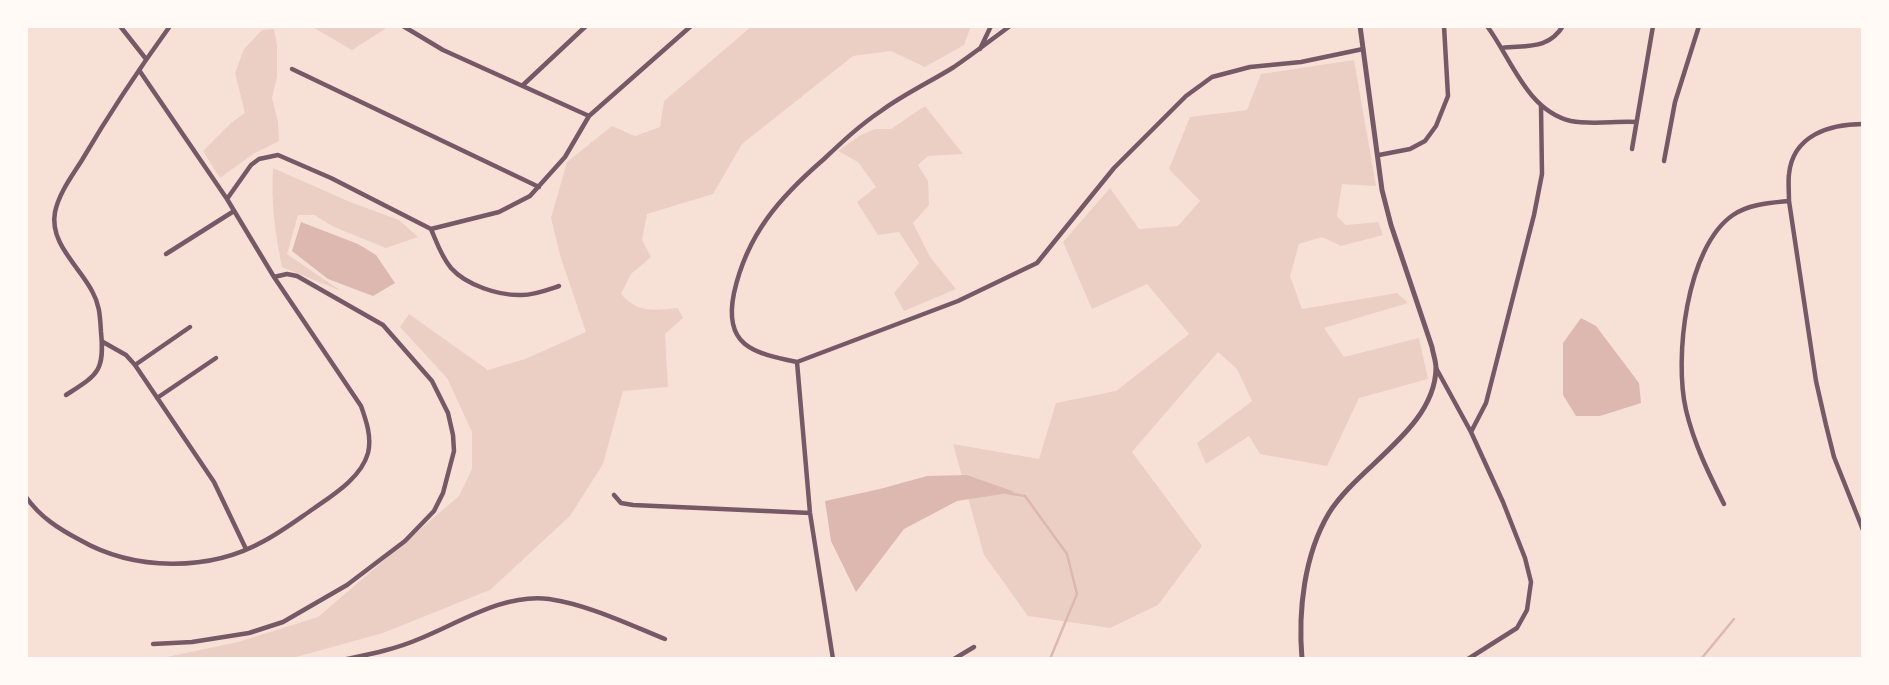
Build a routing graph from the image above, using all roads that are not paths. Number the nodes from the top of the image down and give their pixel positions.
1 (120, 26) edge
2 (170, 26) edge
3 (403, 26) edge
4 (586, 26) edge
5 (691, 26) edge
6 (991, 26) edge
7 (1010, 26) edge
8 (1360, 26) edge
9 (1444, 26) edge
10 (1487, 26) edge
11 (1563, 26) edge
12 (1653, 26) edge
13 (1699, 26) edge
14 (1502, 48) junction
15 (980, 49) junction
16 (1364, 49) junction
17 (146, 59) junction
18 (292, 69) dead end
19 (139, 70) junction
20 (523, 85) junction
21 (1541, 106) junction
22 (589, 116) junction
23 (1636, 122) junction
24 (1863, 124) edge
25 (1632, 149) dead end
26 (1379, 155) junction
27 (1664, 161) dead end
28 (539, 187) junction
29 (227, 199) junction
30 (1789, 201) junction
31 (234, 211) junction
32 (431, 229) junction
33 (166, 254) dead end
34 (274, 277) junction
35 (559, 286) dead end
36 (190, 327) dead end
37 (102, 342) junction
38 (216, 358) dead end
39 (797, 362) junction
40 (135, 365) junction
41 (1436, 367) junction
42 (66, 395) dead end
43 (157, 398) junction
44 (1471, 432) junction
45 (614, 495) dead end
46 (26, 497) edge
47 (1724, 504) dead end
48 (810, 513) junction
49 (1863, 530) edge
50 (246, 549) junction
51 (665, 639) dead end
52 (153, 644) dead end
53 (974, 647) dead end
54 (347, 659) edge
55 (833, 659) edge
56 (954, 659) edge
57 (1302, 659) edge
58 (1468, 659) edge

1 - 17 street
2 - 17 street
3 - 20 street
4 - 20 street
5 - 22 street
6 - 15 street
7 - 15 street
8 - 16 street
9 - 26 street
10 - 14 street
11 - 14 street
12 - 23 street
13 - 27 street
14 - 21 street
15 - 39 street
16 - 26 street
16 - 39 street
17 - 19 street
18 - 28 street
19 - 29 street
19 - 37 street
20 - 22 street
21 - 23 street
21 - 44 street
22 - 28 street
23 - 25 street
24 - 30 street
26 - 41 street
28 - 32 street
29 - 31 street
29 - 32 street
30 - 47 street
30 - 49 street
31 - 33 street
31 - 34 street
32 - 35 street
34 - 50 street
34 - 52 street
36 - 40 street
37 - 40 street
37 - 42 street
38 - 43 street
39 - 48 street
40 - 43 street
41 - 44 street
41 - 57 street
43 - 50 street
44 - 58 street
45 - 48 street
46 - 50 street
48 - 55 street
51 - 54 street
53 - 56 street

